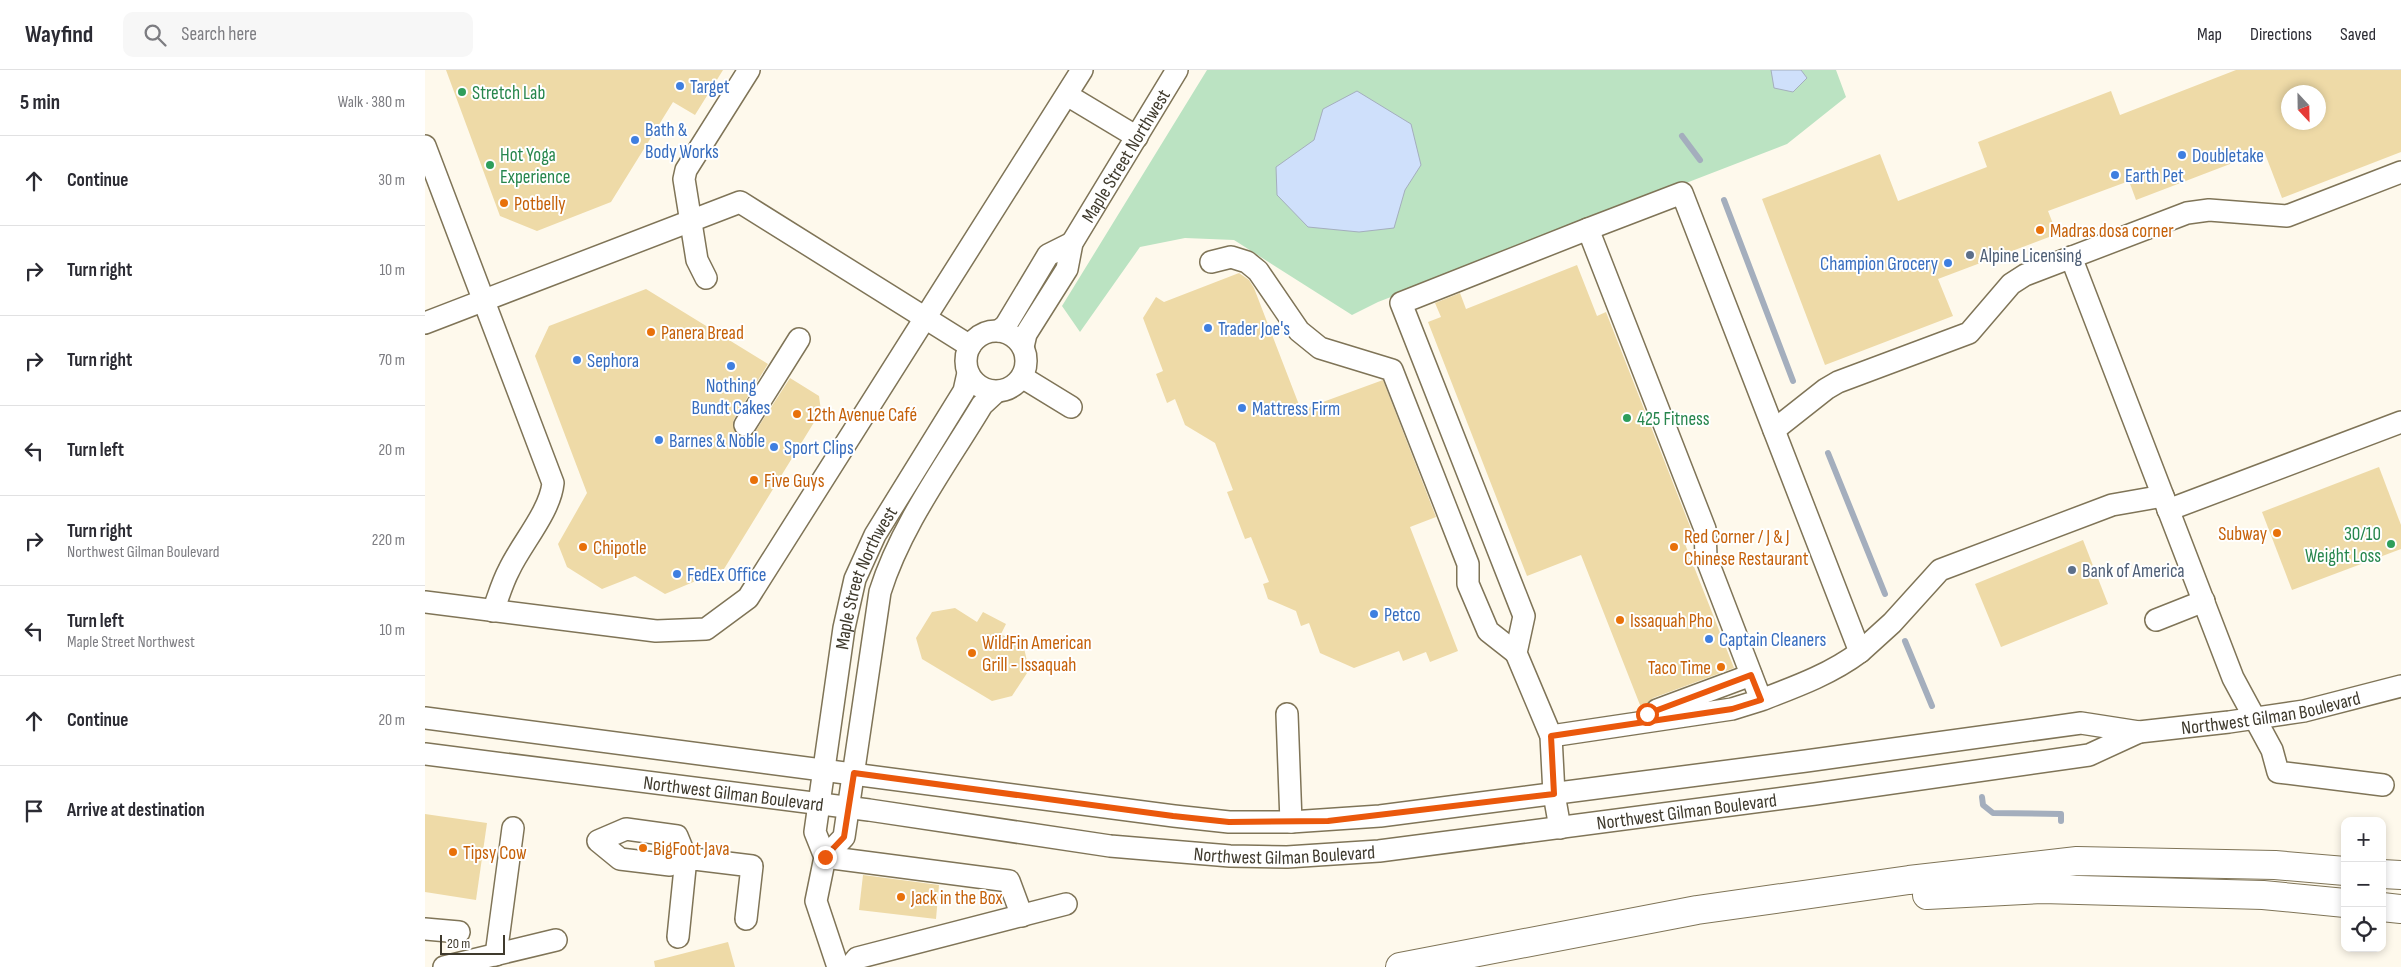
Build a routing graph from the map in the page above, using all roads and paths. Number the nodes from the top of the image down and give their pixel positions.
1 (749, 70) edge
2 (1082, 70) edge
3 (1177, 70) edge
4 (1067, 95) junction
5 (1137, 137) junction
6 (425, 146) edge
7 (2401, 172) edge
8 (691, 220) junction
9 (1588, 229) junction
10 (1073, 243) junction
11 (2071, 257) junction
12 (1211, 262) dead end
13 (706, 278) dead end
14 (482, 301) junction
15 (926, 318) junction
16 (425, 323) edge
17 (999, 331) junction
18 (799, 339) dead end
19 (970, 346) junction
20 (1023, 347) junction
21 (968, 373) junction
22 (1022, 377) junction
23 (996, 392) junction
24 (1071, 407) dead end
25 (2401, 422) edge
26 (745, 425) dead end
27 (1774, 430) junction
28 (2166, 503) junction
29 (2204, 601) junction
30 (425, 602) edge
31 (493, 611) junction
32 (2156, 620) dead end
33 (1860, 652) junction
34 (1516, 653) junction
35 (1751, 675) junction
36 (2401, 686) edge
37 (1761, 700) junction
38 (1287, 714) dead end
39 (1614, 714) dead end
40 (425, 718) edge
41 (2255, 719) junction
42 (2139, 732) junction
43 (1551, 736) junction
44 (425, 754) edge
45 (824, 769) junction
46 (854, 773) junction
47 (2383, 785) dead end
48 (1554, 794) junction
49 (819, 804) junction
50 (848, 808) junction
51 (1291, 822) junction
52 (513, 828) dead end
53 (1560, 828) junction
54 (825, 857) junction
55 (2341, 871) edge
56 (2386, 874) edge
57 (2401, 875) edge
58 (2341, 903) edge
59 (1066, 904) dead end
60 (2386, 907) edge
61 (2401, 909) edge
62 (1697, 910) junction
63 (1022, 916) junction
64 (746, 919) dead end
65 (425, 929) edge
66 (459, 932) dead end
67 (678, 937) dead end
68 (556, 940) dead end
69 (496, 954) junction
70 (444, 967) edge
71 (838, 967) edge
72 (850, 967) edge
73 (1400, 967) edge

1 - 8 street
2 - 4 street
3 - 5 street, Maple Street Northwest
4 - 5 street
4 - 15 street
5 - 10 street, Maple Street Northwest
6 - 14 street
7 - 11 street
8 - 13 street
8 - 14 street
8 - 15 street
9 - 27 street
9 - 34 street
9 - 35 street
10 - 17 street, Maple Street Northwest
10 - 20 street, Maple Street Northwest
11 - 27 street
11 - 28 street
12 - 34 street
14 - 16 street
14 - 31 street
15 - 19 street
15 - 31 street
17 - 19 street
17 - 20 street
18 - 26 street
19 - 21 street
20 - 22 street
21 - 23 street
21 - 45 street, Maple Street Northwest
22 - 23 street
22 - 24 street
23 - 46 street, Maple Street Northwest
25 - 28 street
27 - 33 street
28 - 29 street
28 - 33 street
29 - 32 street
29 - 41 street
30 - 31 street
33 - 37 street
34 - 43 street
35 - 37 street
35 - 39 street
36 - 41 street, Northwest Gilman Boulevard
37 - 43 street
38 - 51 street
40 - 45 street, Northwest Gilman Boulevard
41 - 42 street, Northwest Gilman Boulevard
41 - 47 street
42 - 48 street, Northwest Gilman Boulevard
42 - 53 street, Northwest Gilman Boulevard
43 - 48 street
44 - 49 street, Northwest Gilman Boulevard
45 - 46 street, Northwest Gilman Boulevard
45 - 49 street, Maple Street Northwest
46 - 50 street, Maple Street Northwest
46 - 51 street, Northwest Gilman Boulevard
48 - 51 street, Northwest Gilman Boulevard
48 - 53 street
49 - 50 street, Northwest Gilman Boulevard
49 - 54 street, Maple Street Northwest
50 - 53 street, Northwest Gilman Boulevard
50 - 54 street, Maple Street Northwest
52 - 69 street
54 - 63 street
54 - 71 street
55 - 62 highway
56 - 57 highway
58 - 62 highway
59 - 63 street
60 - 61 highway
62 - 73 highway
63 - 72 street
64 - 67 street
65 - 66 street
68 - 69 street
69 - 70 street

